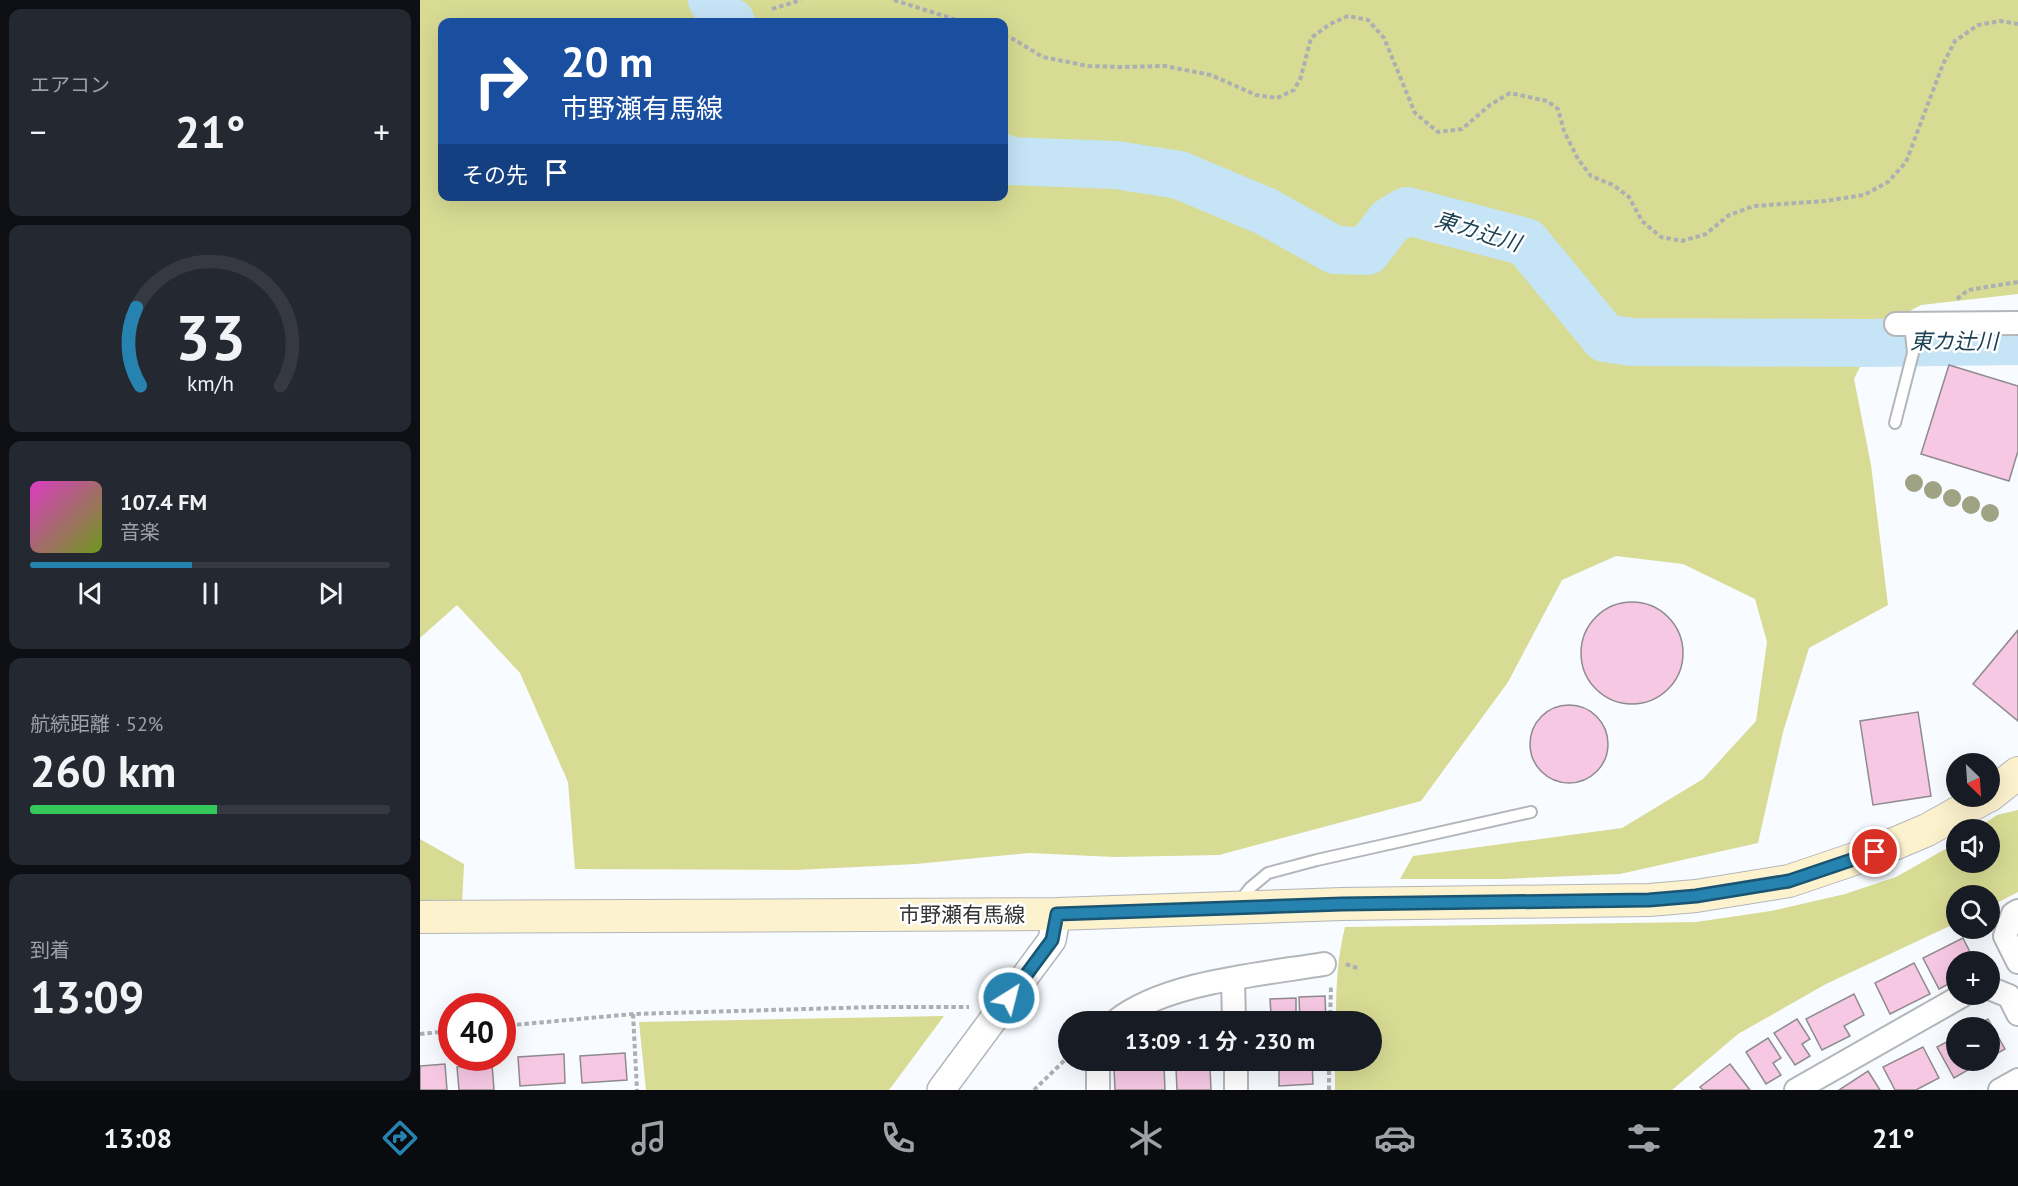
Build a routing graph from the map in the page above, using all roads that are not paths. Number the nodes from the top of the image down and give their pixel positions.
1 (2018, 323) edge
2 (1903, 324) joint
3 (1895, 423) dead end
4 (2018, 773) edge
5 (2000, 787) edge
6 (1968, 807) edge
7 (1531, 812) dead end
8 (1234, 908) junction
9 (2018, 911) edge
10 (1057, 914) junction
11 (420, 917) edge
12 (2018, 962) edge
13 (1324, 964) dead end
14 (1233, 979) junction
15 (2000, 992) edge
16 (1946, 1005) edge
17 (1131, 1011) edge
18 (1234, 1011) edge
19 (2018, 1014) edge
20 (1098, 1071) edge
21 (1236, 1071) edge
22 (2018, 1080) edge
23 (941, 1090) edge
24 (1098, 1090) edge
25 (1236, 1090) edge
26 (1796, 1090) edge
27 (2000, 1090) edge

1 - 2 street
2 - 3 lane
4 - 5 main road, 市野瀬有馬線
6 - 8 main road, 市野瀬有馬線
7 - 8 lane
8 - 10 main road, 市野瀬有馬線
9 - 12 street
10 - 11 main road, 市野瀬有馬線
10 - 23 street
13 - 14 street
14 - 17 street
14 - 18 street
15 - 19 street
16 - 26 street
20 - 24 street
21 - 25 street
22 - 27 street

